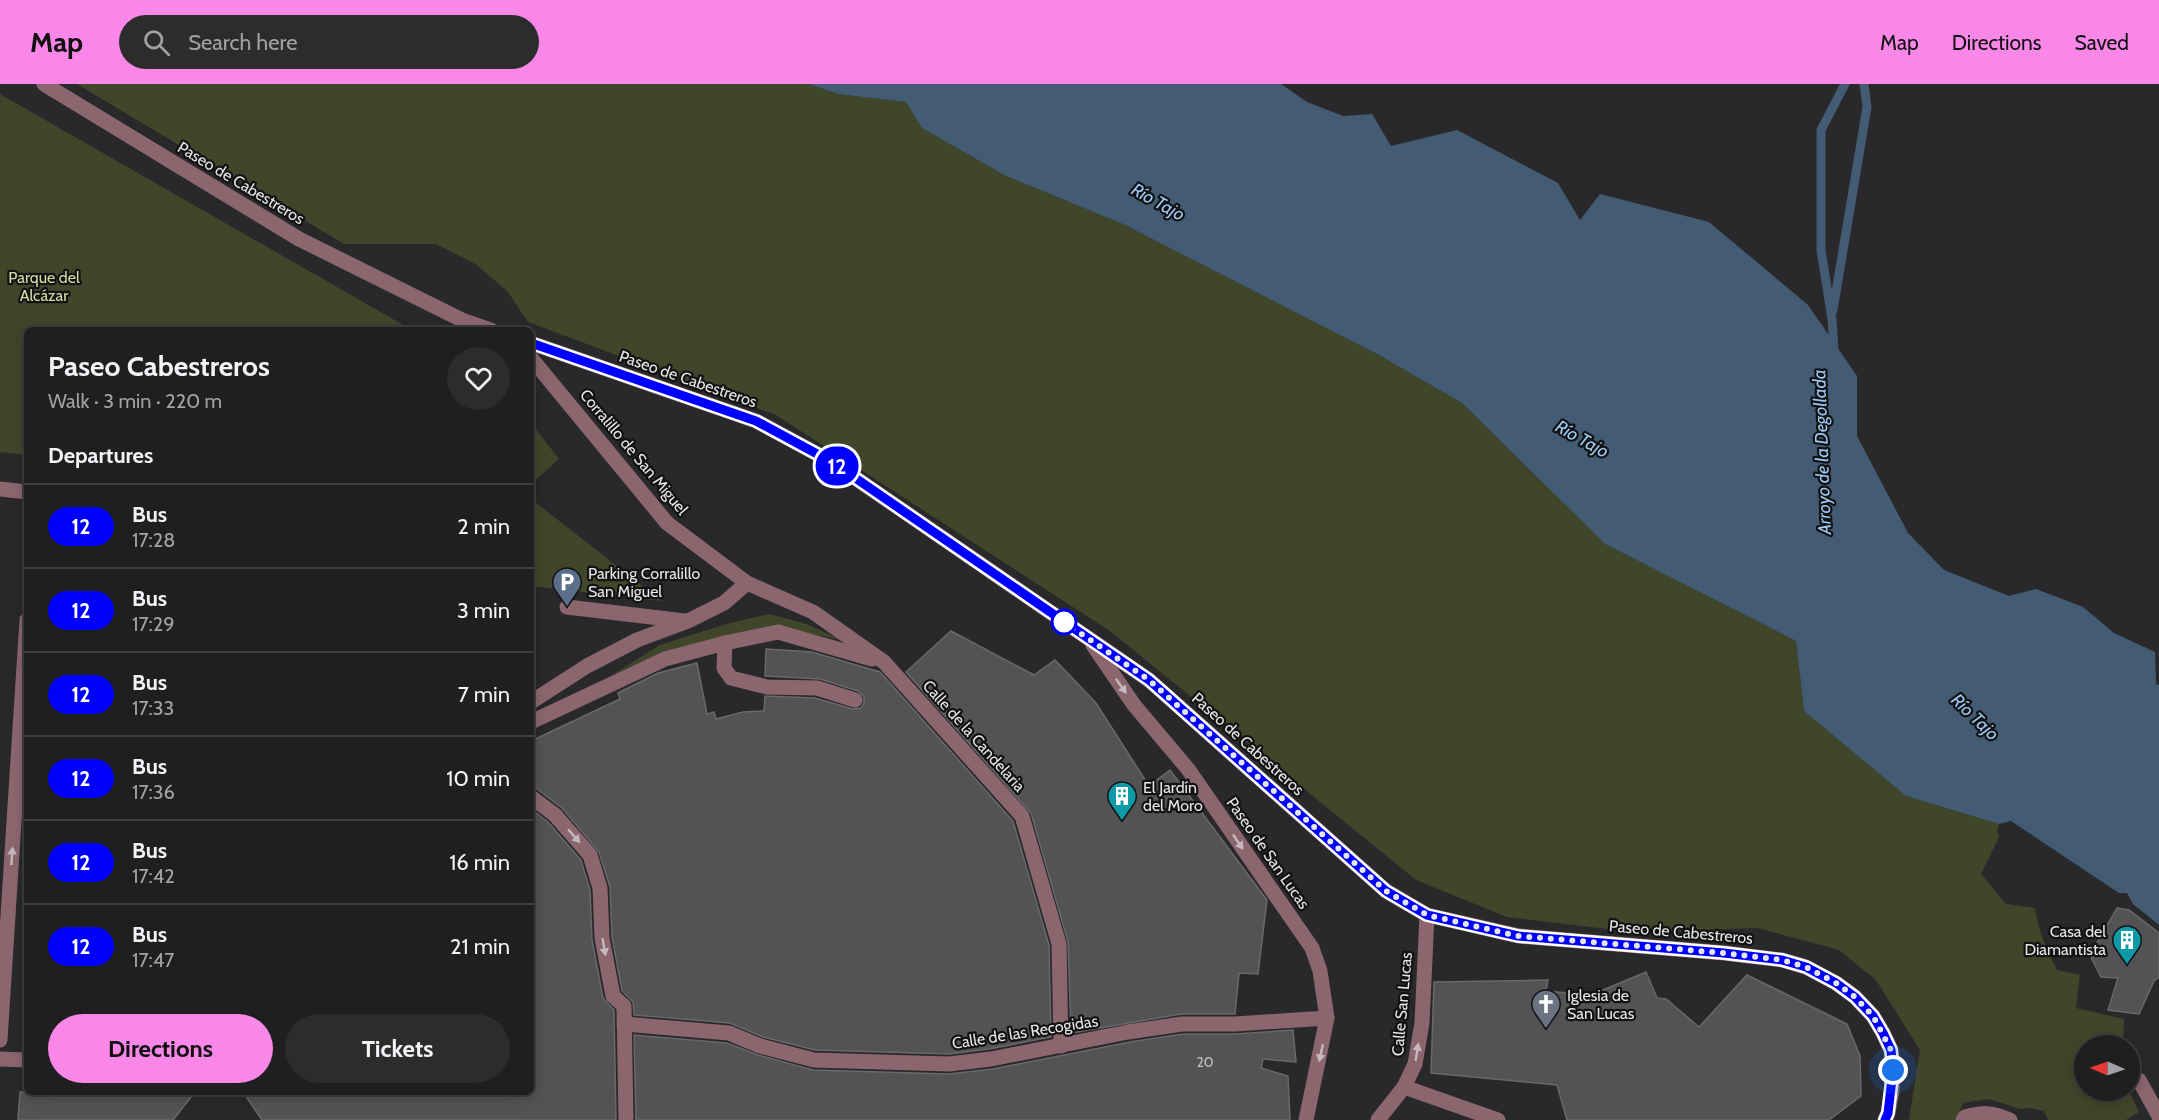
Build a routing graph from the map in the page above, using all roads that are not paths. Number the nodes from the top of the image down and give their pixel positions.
1 (44, 84) edge
2 (482, 327) edge
3 (534, 344) edge
4 (534, 362) edge
5 (0, 489) edge
6 (24, 492) edge
7 (747, 583) junction
8 (567, 607) dead end
9 (687, 621) junction
10 (1088, 638) junction
11 (725, 643) junction
12 (884, 662) junction
13 (24, 667) edge
14 (534, 700) edge
15 (855, 700) dead end
16 (534, 721) edge
17 (534, 799) edge
18 (1427, 915) junction
19 (1328, 1018) junction
20 (624, 1024) junction
21 (0, 1040) edge
22 (1061, 1047) junction
23 (0, 1059) edge
24 (24, 1060) edge
25 (2140, 1082) edge
26 (1404, 1087) junction
27 (2159, 1116) edge
28 (2005, 1117) edge
29 (626, 1120) edge
30 (1306, 1120) edge
31 (1378, 1120) edge
32 (1498, 1120) edge
33 (1885, 1120) edge
34 (1964, 1120) edge

1 - 2 street, Paseo de Cabestreros
3 - 10 street, Paseo de Cabestreros
4 - 7 street, Corralillo de San Miguel
5 - 6 street
7 - 9 street
7 - 12 street, Corralillo de San Miguel
8 - 9 street
9 - 14 street
10 - 18 street, Paseo de Cabestreros
10 -> 19 street, Paseo de San Lucas
11 - 12 street
11 - 15 street
11 - 16 street
12 - 22 street, Calle de la Candelaria
21 -> 13 street
17 -> 20 street
26 -> 18 street, Calle San Lucas
18 - 33 street, Paseo de Cabestreros
19 - 22 street, Calle de las Recogidas
19 -> 30 street, Paseo de San Lucas
20 - 22 street, Calle de las Recogidas
20 - 29 street
23 - 24 street
25 - 27 street
26 - 31 street, Calle San Lucas
26 - 32 street
28 - 34 street

